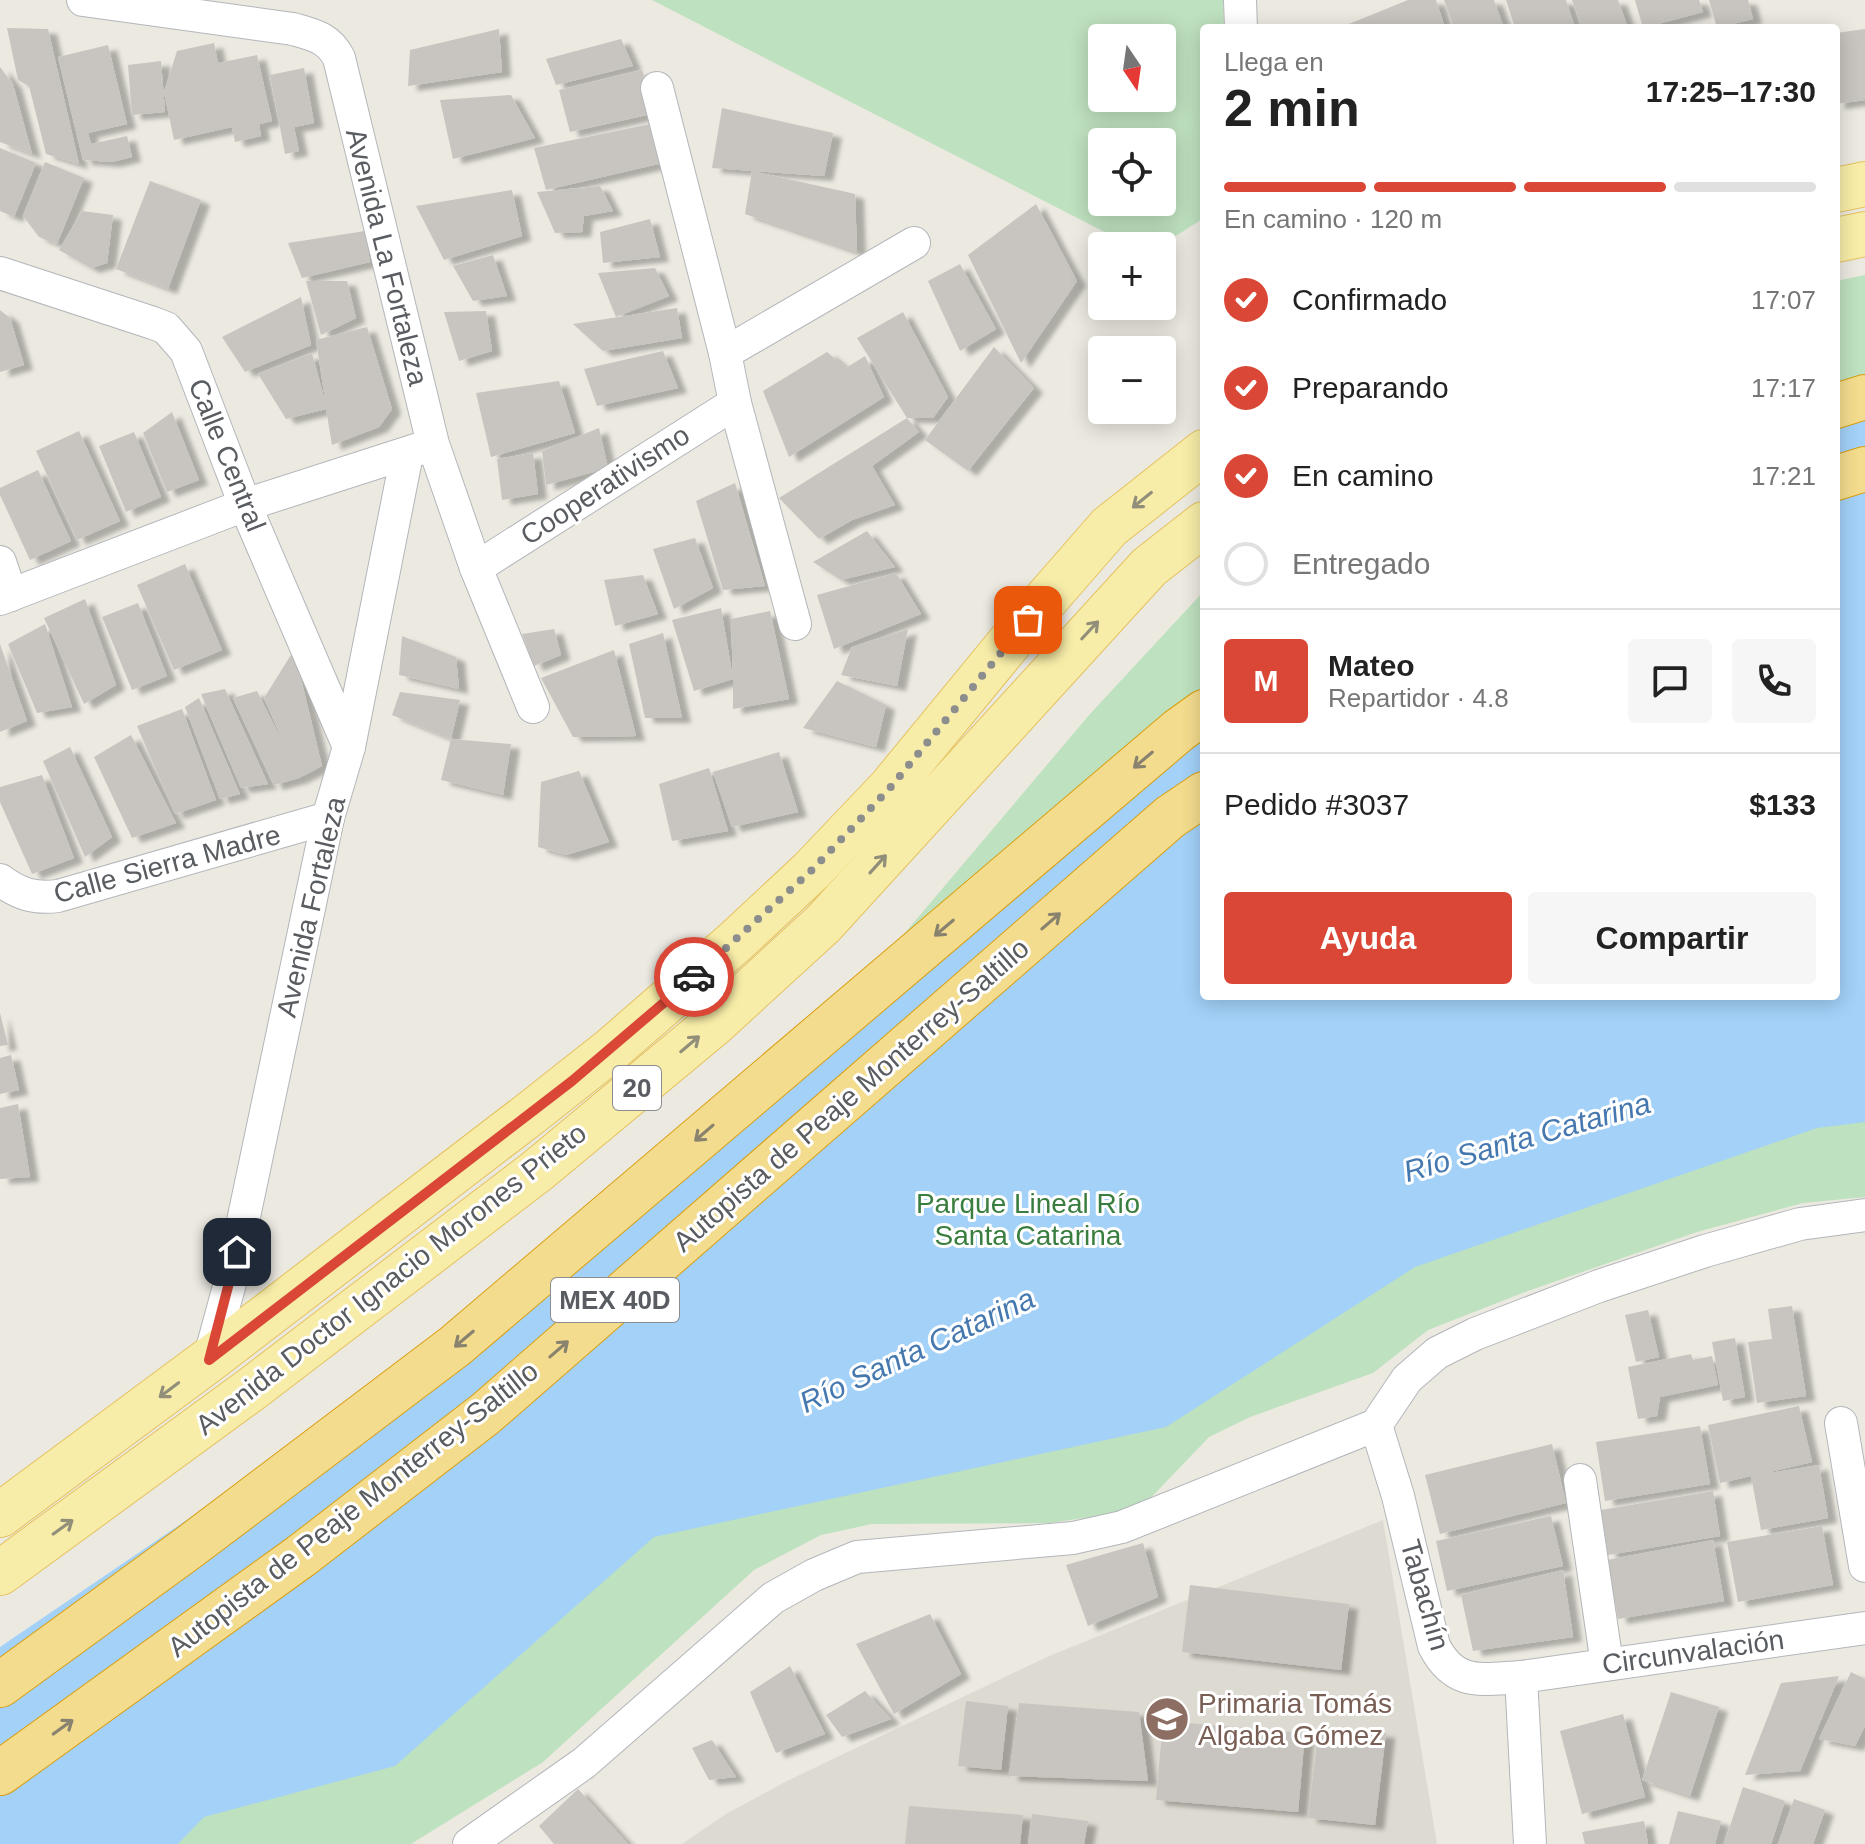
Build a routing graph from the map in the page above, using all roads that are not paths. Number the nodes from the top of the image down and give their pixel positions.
1 (83, 0) edge
2 (1240, 0) edge
3 (1241, 24) edge
4 (657, 88) dead end
5 (1865, 184) edge
6 (1840, 189) edge
7 (1865, 234) edge
8 (1840, 239) edge
9 (914, 243) dead end
10 (0, 273) edge
11 (725, 353) junction
12 (1865, 397) edge
13 (735, 403) junction
14 (1840, 405) edge
15 (420, 449) junction
16 (1200, 455) edge
17 (1865, 469) edge
18 (1840, 477) edge
19 (245, 505) junction
20 (1200, 527) edge
21 (0, 562) edge
22 (476, 568) junction
23 (6, 597) edge
24 (795, 624) dead end
25 (533, 707) dead end
26 (1200, 715) edge
27 (349, 747) junction
28 (1200, 797) edge
29 (328, 818) junction
30 (4, 883) edge
31 (1865, 1215) edge
32 (209, 1360) junction
33 (1841, 1423) dead end
34 (1376, 1425) junction
35 (1580, 1480) dead end
36 (0, 1515) edge
37 (1865, 1566) edge
38 (0, 1573) edge
39 (1865, 1628) edge
40 (1607, 1664) junction
41 (1521, 1677) junction
42 (0, 1685) edge
43 (0, 1773) edge
44 (469, 1844) edge
45 (1530, 1844) edge

1 - 15 street, Avenida La Fortaleza
2 - 3 street
4 - 11 street
5 - 6 main road
7 - 8 main road
9 - 11 street
10 - 19 street, Calle Central
11 - 13 street
12 - 14 highway
13 - 22 street, Cooperativismo
13 - 24 street
15 - 19 street
15 - 22 street, Avenida La Fortaleza
15 - 27 street, Avenida Fortaleza
16 -> 32 main road, Avenida Doctor Ignacio Morones Prieto / 20
17 - 18 highway
19 - 23 street
19 - 27 street, Calle Central
38 -> 20 main road, Avenida Doctor Ignacio Morones Prieto / 20
21 - 23 street
22 - 25 street, Avenida La Fortaleza
26 -> 42 highway, MEX 40D
27 - 29 street, Avenida Fortaleza
43 -> 28 highway, Autopista de Peaje Monterrey-Saltillo / MEX 40D
29 - 30 street, Calle Sierra Madre
29 - 32 street, Avenida Fortaleza
31 - 34 street
32 -> 36 main road, Avenida Doctor Ignacio Morones Prieto / 20
33 - 37 street
34 - 41 street, Tabachín
34 - 44 street
35 - 40 street
39 - 40 street, Circunvalación
40 - 41 street, Circunvalación
41 - 45 street

